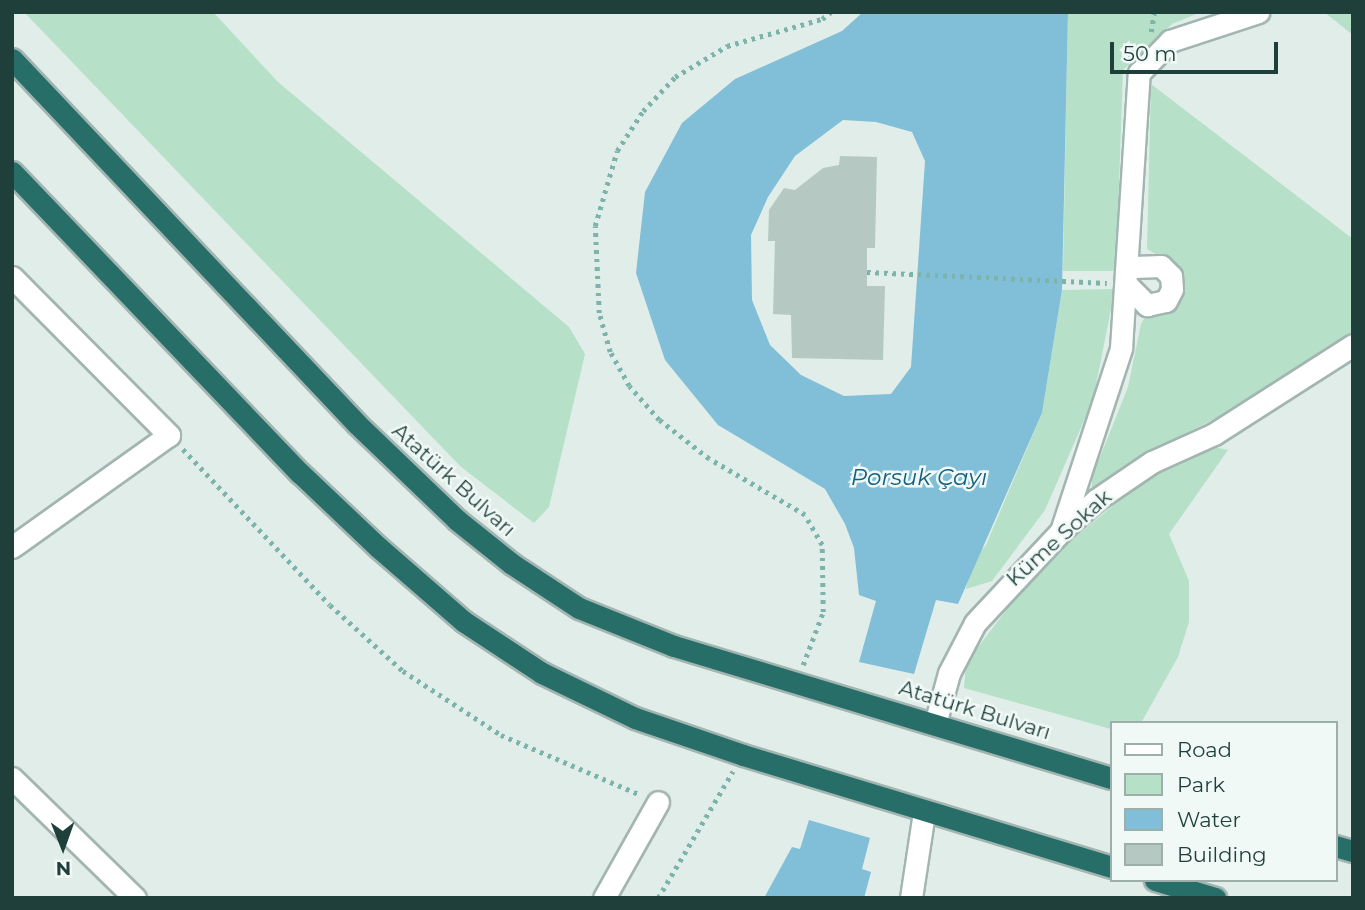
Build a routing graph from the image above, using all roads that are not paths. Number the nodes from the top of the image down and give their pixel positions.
1 (1258, 12) edge
2 (12, 59) edge
3 (12, 172) edge
4 (12, 277) edge
5 (1353, 345) edge
6 (1061, 531) junction
7 (12, 547) edge
8 (935, 724) junction
9 (12, 778) edge
10 (1110, 778) edge
11 (658, 802) road end
12 (924, 812) junction
13 (1110, 867) edge
14 (1162, 882) edge
15 (135, 898) edge
16 (604, 898) edge
17 (911, 898) edge
18 (1215, 898) edge

1 - 6 street
2 - 8 highway, Atatürk Bulvarı
3 - 12 highway
4 - 7 street
5 - 6 street, Küme Sokak
6 - 8 street, Küme Sokak
8 - 10 highway, Atatürk Bulvarı
9 - 15 street
11 - 16 street
12 - 13 highway
12 - 17 street
14 - 18 highway

